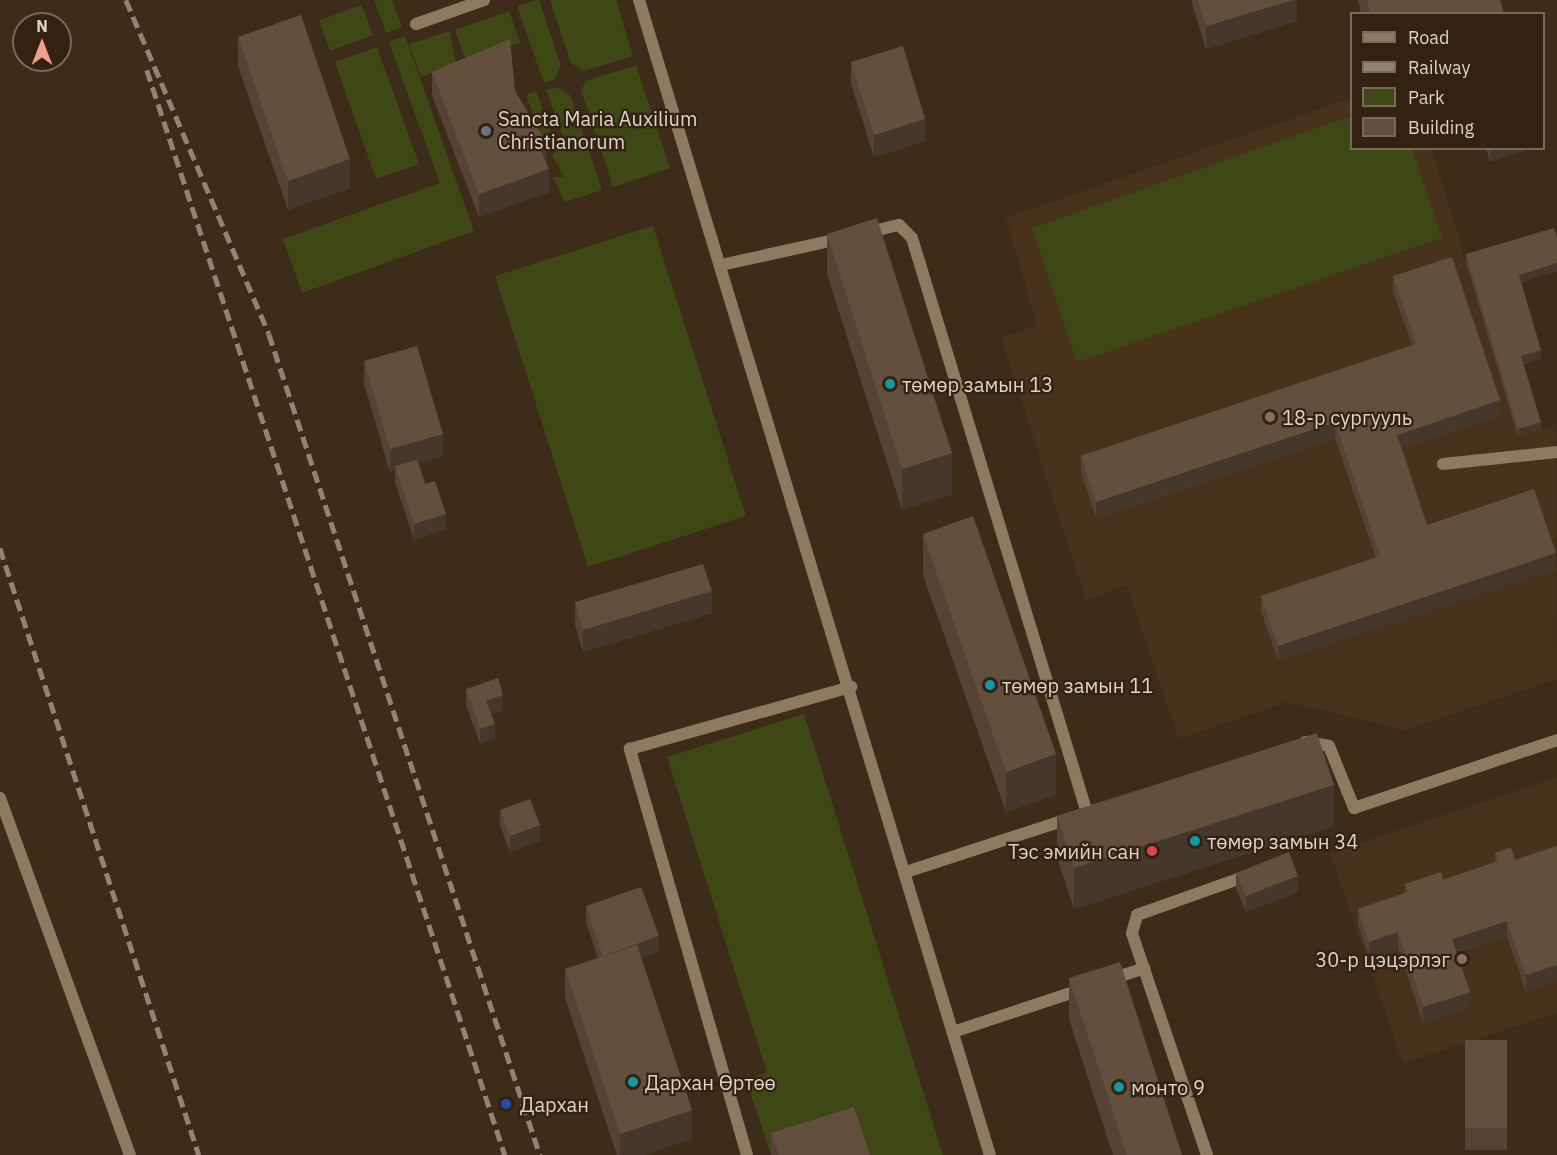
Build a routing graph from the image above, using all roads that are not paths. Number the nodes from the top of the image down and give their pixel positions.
1 (484, 0) edge
2 (639, 0) edge
3 (416, 24) dead end
4 (721, 265) junction
5 (1557, 452) edge
6 (1443, 464) dead end
7 (851, 687) junction
8 (1557, 740) edge
9 (1286, 749) edge
10 (0, 798) edge
11 (1109, 806) edge
12 (1087, 813) junction
13 (1268, 868) edge
14 (906, 872) junction
15 (1144, 968) junction
16 (953, 1032) junction
17 (130, 1155) edge
18 (747, 1155) edge
19 (990, 1155) edge
20 (1207, 1155) edge

1 - 3 street
2 - 4 street
4 - 7 street
4 - 12 street
5 - 6 street
7 - 14 street
7 - 18 street
8 - 9 street
10 - 17 street
11 - 12 street
12 - 14 street
13 - 15 street
14 - 16 street
15 - 16 street
15 - 20 street
16 - 19 street

